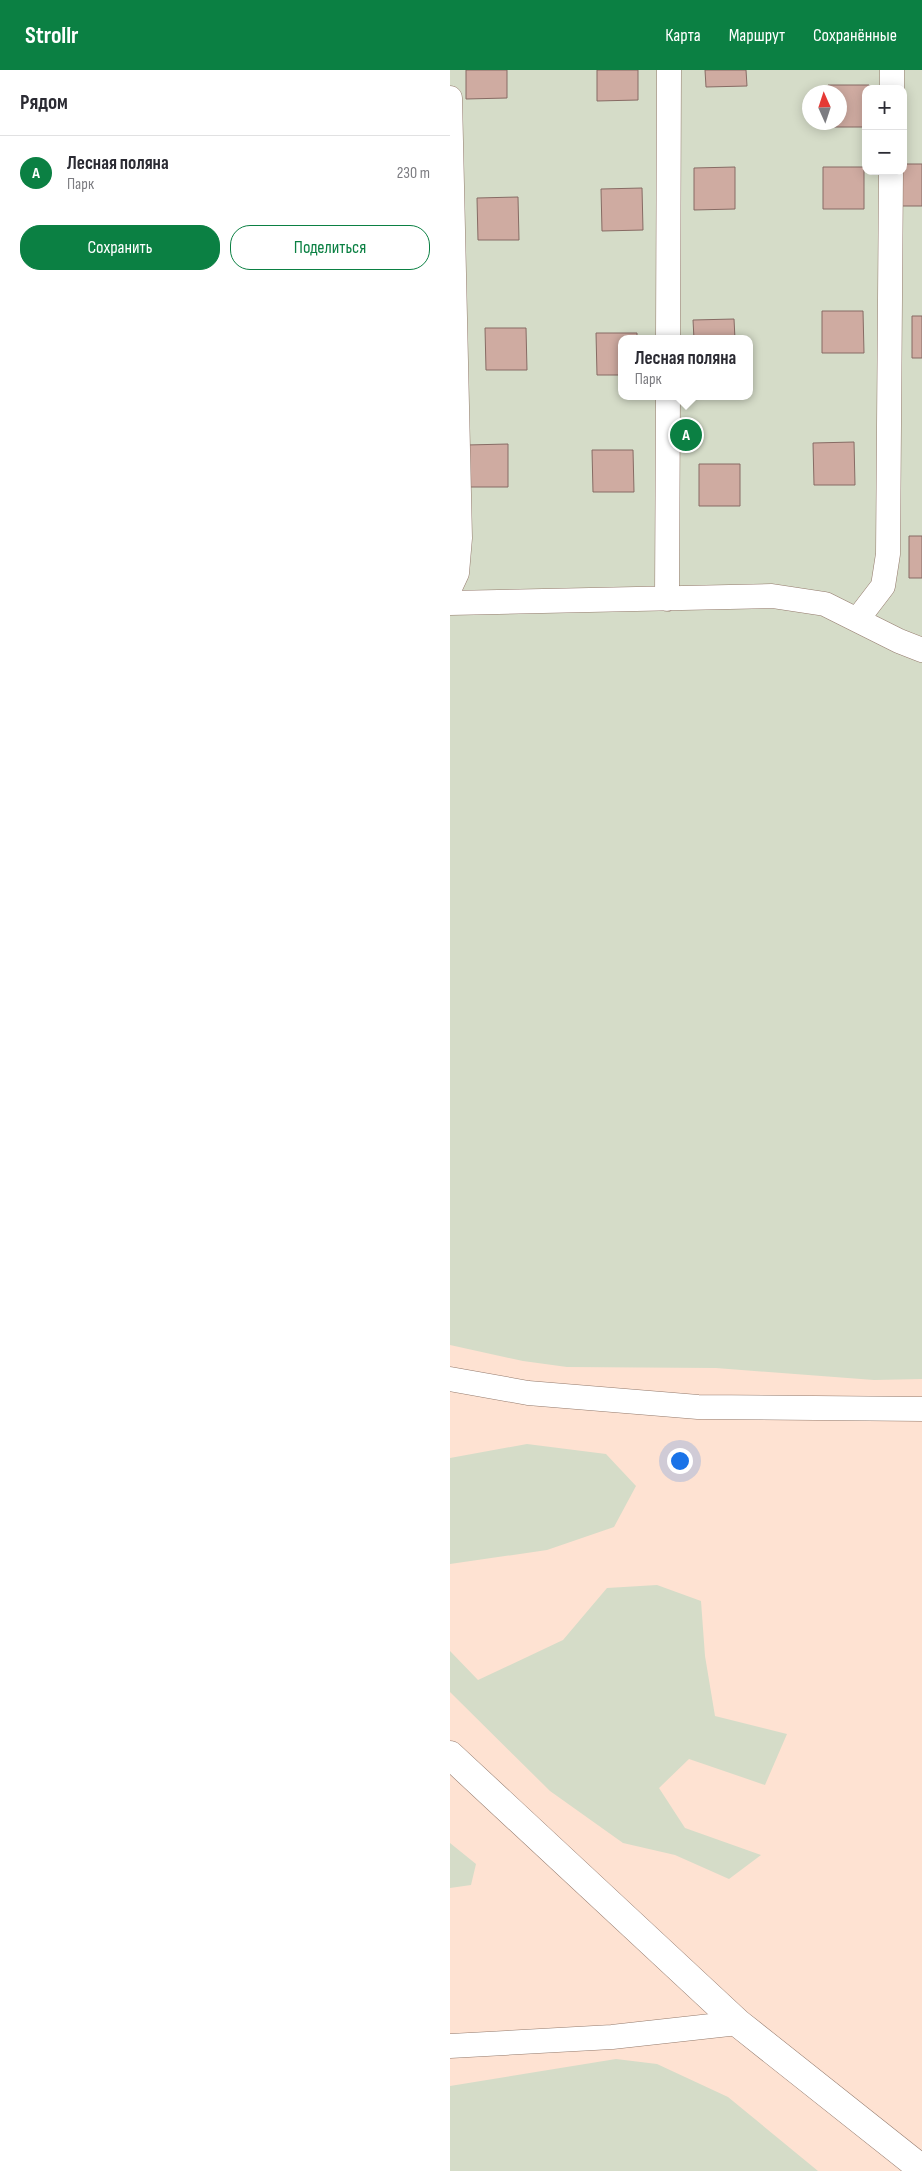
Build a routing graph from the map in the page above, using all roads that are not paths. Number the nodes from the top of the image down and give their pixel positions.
1 (669, 70) edge
2 (892, 70) edge
3 (892, 85) edge
4 (450, 98) edge
5 (891, 175) edge
6 (668, 335) edge
7 (668, 400) edge
8 (450, 588) edge
9 (667, 599) junction
10 (450, 603) edge
11 (857, 620) junction
12 (922, 650) edge
13 (450, 1379) edge
14 (922, 1409) edge
15 (450, 1755) edge
16 (738, 2023) junction
17 (450, 2046) edge
18 (922, 2169) edge

1 - 6 street
2 - 3 street
4 - 8 street
5 - 11 street
7 - 9 street
9 - 10 street
9 - 11 street
11 - 12 street
13 - 14 street
15 - 16 street
16 - 17 street
16 - 18 street

